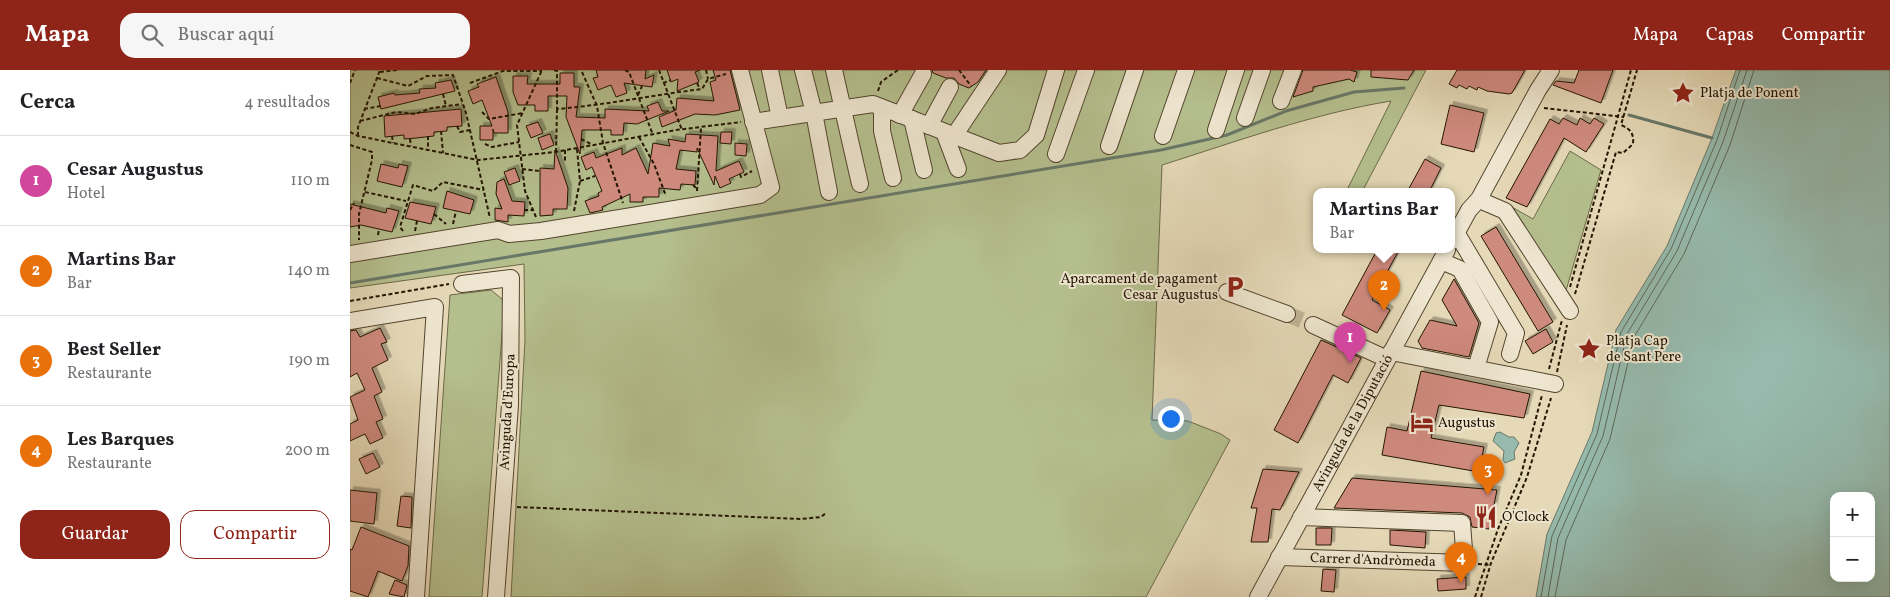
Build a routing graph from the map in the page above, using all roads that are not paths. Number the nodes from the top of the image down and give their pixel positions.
1 (740, 70) edge
2 (770, 70) edge
3 (803, 70) edge
4 (834, 70) edge
5 (998, 70) edge
6 (1056, 70) edge
7 (1086, 70) edge
8 (1135, 70) edge
9 (1186, 70) edge
10 (1236, 70) edge
11 (1262, 70) edge
12 (1293, 70) edge
13 (1540, 70) edge
14 (1550, 70) edge
15 (923, 74) dead end
16 (950, 87) dead end
17 (1281, 101) dead end
18 (878, 106) junction
19 (844, 108) junction
20 (814, 112) junction
21 (906, 117) junction
22 (780, 118) junction
23 (1245, 118) dead end
24 (753, 122) junction
25 (1216, 130) dead end
26 (942, 131) junction
27 (1163, 136) dead end
28 (1109, 146) dead end
29 (1056, 154) dead end
30 (958, 169) dead end
31 (924, 170) dead end
32 (893, 178) dead end
33 (860, 184) dead end
34 (829, 192) dead end
35 (1484, 202) dead end
36 (1468, 210) junction
37 (1455, 235) edge
38 (1455, 239) edge
39 (356, 253) edge
40 (1441, 254) edge
41 (462, 284) road end
42 (1227, 292) dead end
43 (1568, 308) road end
44 (1287, 314) tunnel mouth
45 (350, 321) edge
46 (1313, 325) tunnel mouth
47 (1510, 354) dead end
48 (1389, 356) junction
49 (1476, 368) junction
50 (1550, 383) road end
51 (1301, 517) junction
52 (1279, 557) junction
53 (416, 597) edge
54 (496, 597) edge
55 (1258, 597) edge

1 - 24 street
2 - 22 street
3 - 20 street
4 - 19 street
5 - 26 street
6 - 26 street
7 - 29 street
8 - 28 street
9 - 27 street
10 - 25 street
11 - 23 street
12 - 17 street
13 - 36 street
14 - 36 street
15 - 21 street
16 - 26 street
18 - 19 street
18 - 21 street
18 - 32 street
19 - 20 street
19 - 33 street
20 - 22 street
20 - 34 street
21 - 26 street
21 - 31 street
22 - 24 street
24 - 39 street
26 - 30 street
35 - 43 street
36 - 37 street
38 - 47 street
40 - 48 street, Avinguda de la Diputació
40 - 49 street
41 - 54 street, Avinguda d'Europa
42 - 44 street
45 - 53 street
46 - 48 street
48 - 49 street
48 - 51 street, Avinguda de la Diputació
49 - 50 street
51 - 52 street, Avinguda de la Diputació
51 - 52 street, Carrer d'Andròmeda
52 - 55 street, Avinguda de la Diputació

